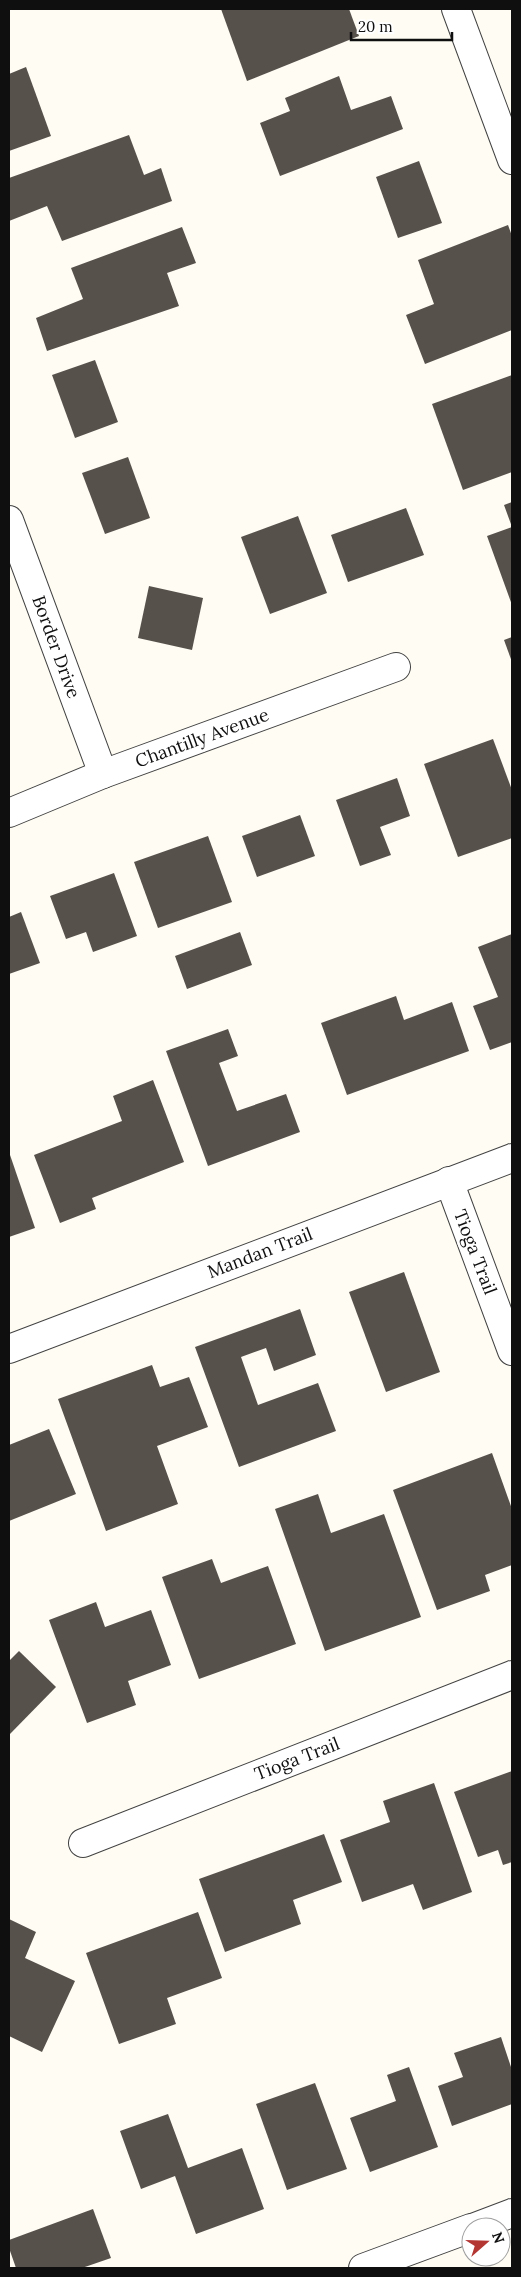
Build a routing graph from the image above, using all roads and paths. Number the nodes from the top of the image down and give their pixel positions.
1 (456, 9) edge
2 (512, 160) edge
3 (9, 520) edge
4 (396, 667) dead end
5 (103, 774) junction
6 (9, 812) edge
7 (512, 1158) edge
8 (449, 1181) junction
9 (9, 1349) edge
10 (512, 1351) edge
11 (512, 1675) edge
12 (83, 1843) dead end
13 (461, 2232) edge
14 (363, 2268) edge

1 - 2 street
3 - 5 street, Border Drive
4 - 5 street, Chantilly Avenue
5 - 6 street, Chantilly Avenue
7 - 8 street, Mandan Trail
8 - 9 street, Mandan Trail
8 - 10 street, Tioga Trail
11 - 12 street, Tioga Trail
13 - 14 street

